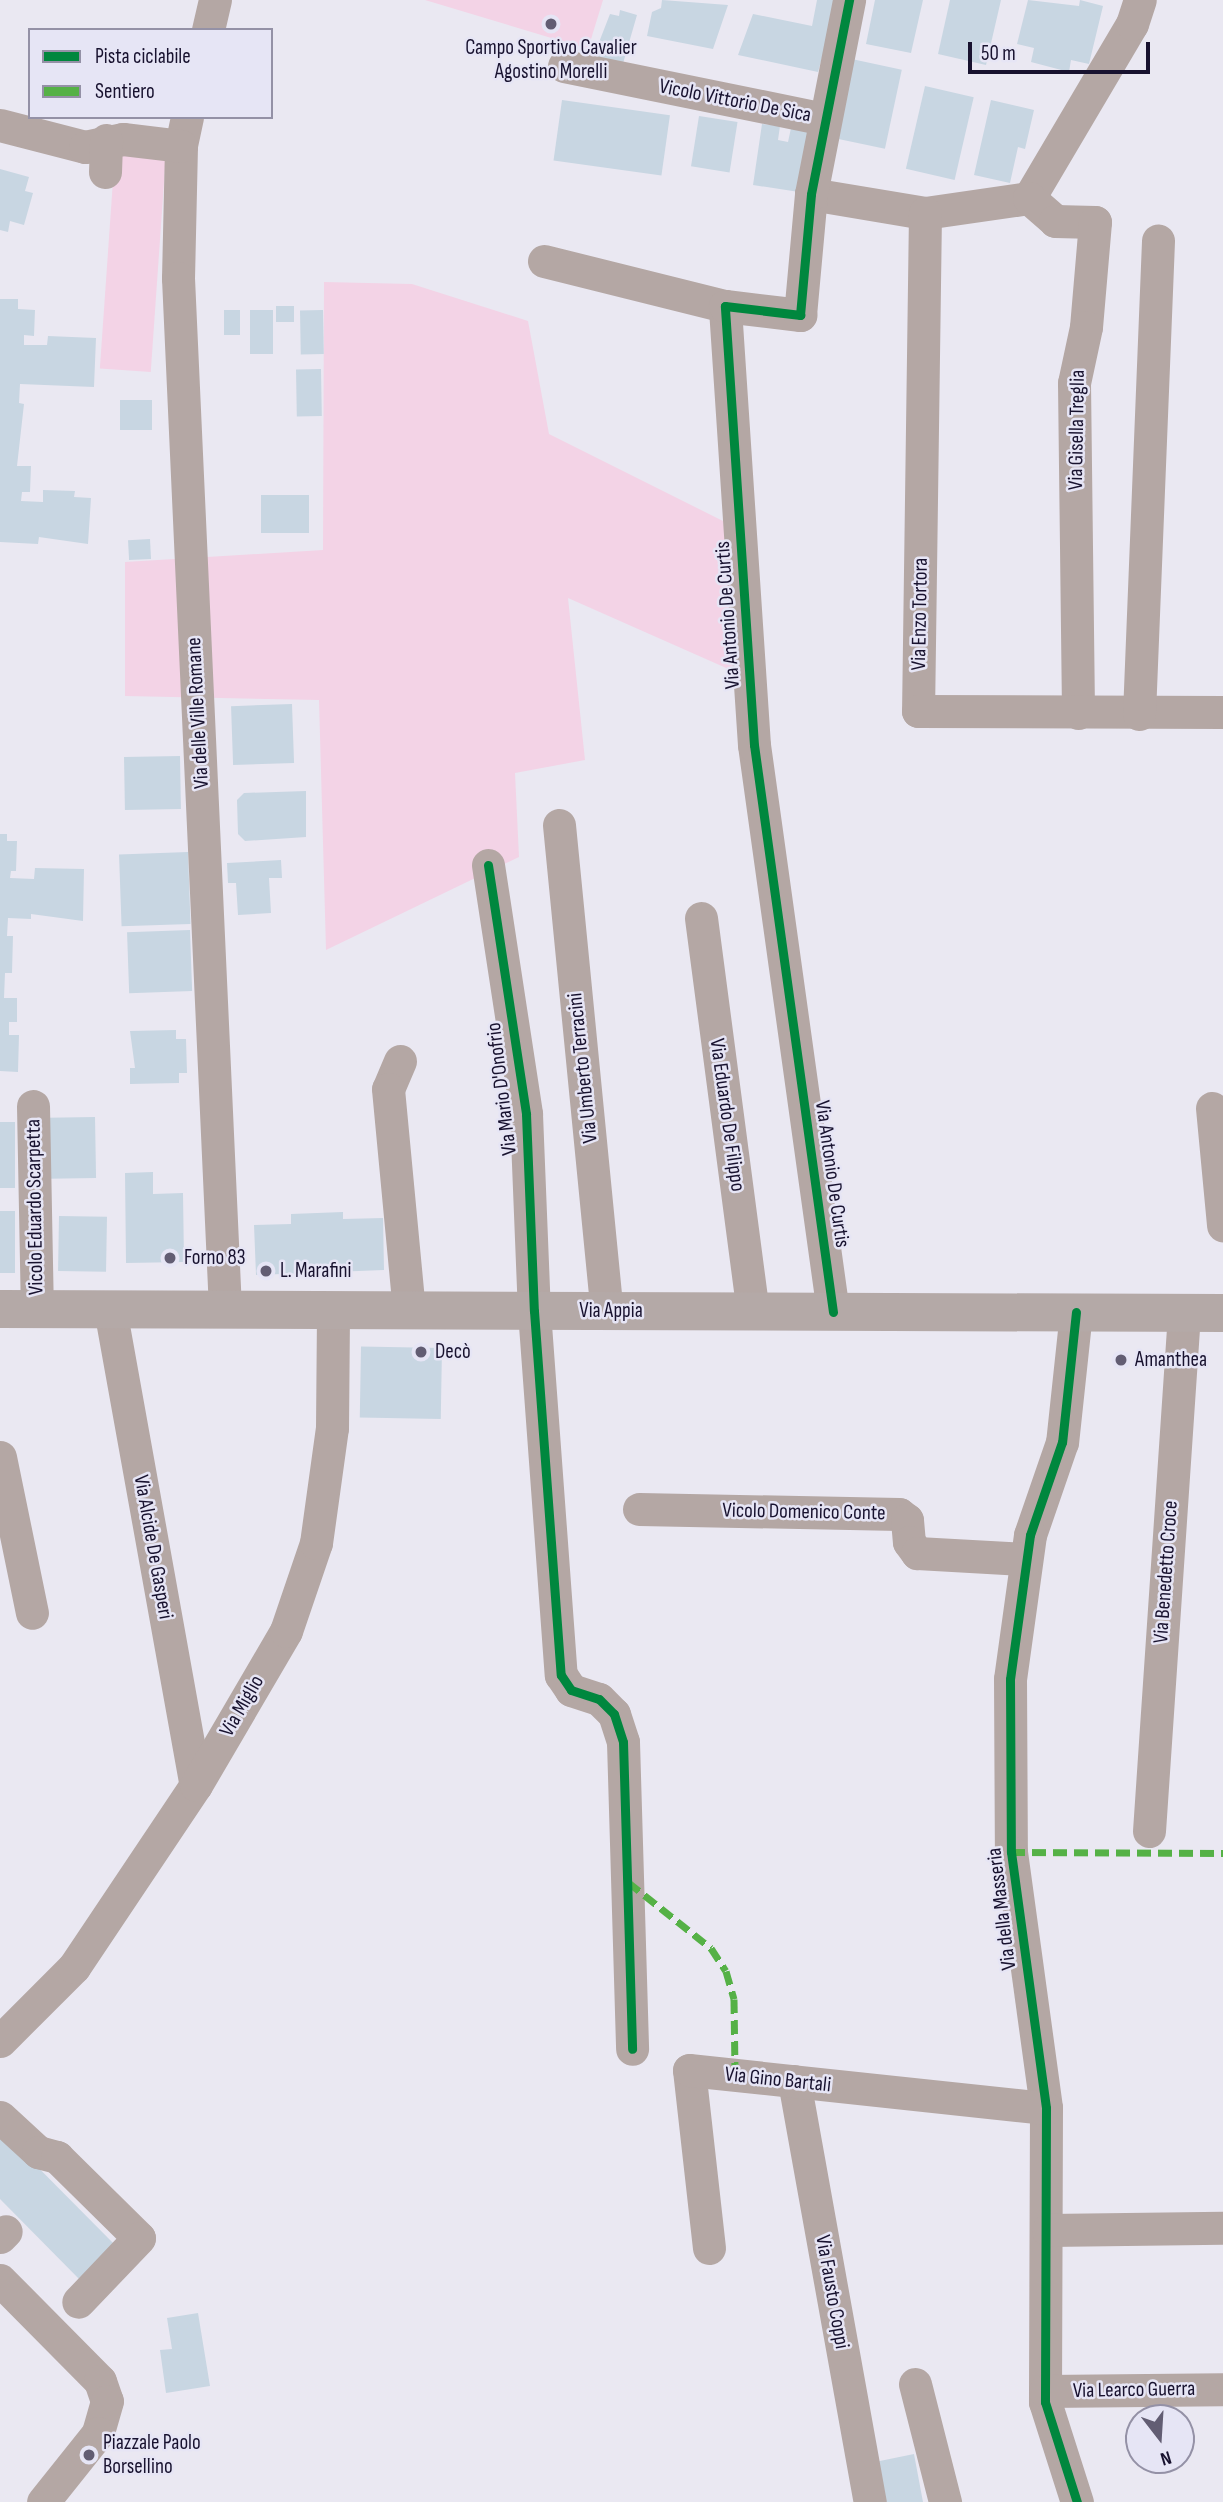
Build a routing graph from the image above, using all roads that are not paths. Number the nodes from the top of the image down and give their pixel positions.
1 (215, 0) edge
2 (849, 0) edge
3 (1140, 0) edge
4 (208, 28) edge
5 (564, 66) dead end
6 (824, 118) junction
7 (0, 125) edge
8 (184, 132) edge
9 (811, 194) junction
10 (1029, 198) junction
11 (925, 213) junction
12 (1158, 240) dead end
13 (544, 261) dead end
14 (725, 306) junction
15 (1223, 712) edge
16 (1078, 713) junction
17 (1139, 713) junction
18 (559, 825) dead end
19 (488, 865) dead end
20 (701, 918) dead end
21 (400, 1061) dead end
22 (33, 1106) dead end
23 (1212, 1108) dead end
24 (1223, 1225) edge
25 (18, 1309) edge
26 (110, 1309) junction
27 (225, 1310) junction
28 (333, 1310) junction
29 (409, 1310) junction
30 (534, 1311) junction
31 (607, 1311) junction
32 (753, 1311) junction
33 (833, 1312) junction
34 (1076, 1312) junction
35 (1184, 1313) junction
36 (1223, 1313) edge
37 (0, 1457) edge
38 (639, 1508) dead end
39 (1026, 1559) junction
40 (32, 1613) dead end
41 (196, 1785) junction
42 (1149, 1831) dead end
43 (0, 2040) edge
44 (632, 2049) dead end
45 (794, 2081) junction
46 (1046, 2108) junction
47 (0, 2117) edge
48 (1223, 2228) edge
49 (1048, 2230) junction
50 (709, 2248) dead end
51 (0, 2280) edge
52 (78, 2302) dead end
53 (915, 2384) dead end
54 (1223, 2389) edge
55 (1045, 2391) junction
56 (43, 2502) edge
57 (870, 2502) edge
58 (945, 2502) edge
59 (1077, 2502) edge

1 - 4 street
2 - 6 street
3 - 10 street
5 - 6 street, Vicolo Vittorio De Sica
6 - 9 street
7 - 8 street
8 - 27 street, Via delle Ville Romane
9 - 11 street
9 - 14 street
10 - 11 street
10 - 16 street, Via Gisella Treglia
11 - 16 street, Via Enzo Tortora
12 - 17 street
13 - 14 street
14 - 33 street, Via Antonio De Curtis
15 - 17 street, Via Enzo Tortora
16 - 17 street, Via Enzo Tortora
18 - 31 street, Via Umberto Terracini
19 - 30 street, Via Mario D'Onofrio
20 - 32 street, Via Eduardo De Filippo
21 - 29 street
22 - 25 street, Vicolo Eduardo Scarpetta
23 - 24 street
25 - 26 main road, Via Appia
26 - 27 main road, Via Appia
26 - 41 street, Via Alcide De Gasperi
27 - 28 main road, Via Appia
28 - 29 main road, Via Appia
28 - 41 street, Via Miglio
29 - 30 main road, Via Appia
30 - 31 main road, Via Appia
30 - 44 street, Via Mario D'Onofrio
31 - 32 main road, Via Appia
32 - 33 main road, Via Appia
33 - 34 main road, Via Appia
34 - 35 main road, Via Appia
34 - 39 street, Via della Masseria
35 - 36 main road, Via Appia
35 - 42 street, Via Benedetto Croce
37 - 40 street
38 - 39 street, Vicolo Domenico Conte
39 - 46 street, Via della Masseria
41 - 43 street, Via Miglio
45 - 46 street, Via Gino Bartali
45 - 50 street, Via Gino Bartali
45 - 57 street, Via Fausto Coppi
46 - 49 street, Via della Masseria
47 - 52 street
48 - 49 street
49 - 55 street, Via della Masseria
51 - 56 street
53 - 58 street
54 - 55 street, Via Learco Guerra
55 - 59 street, Via della Masseria

